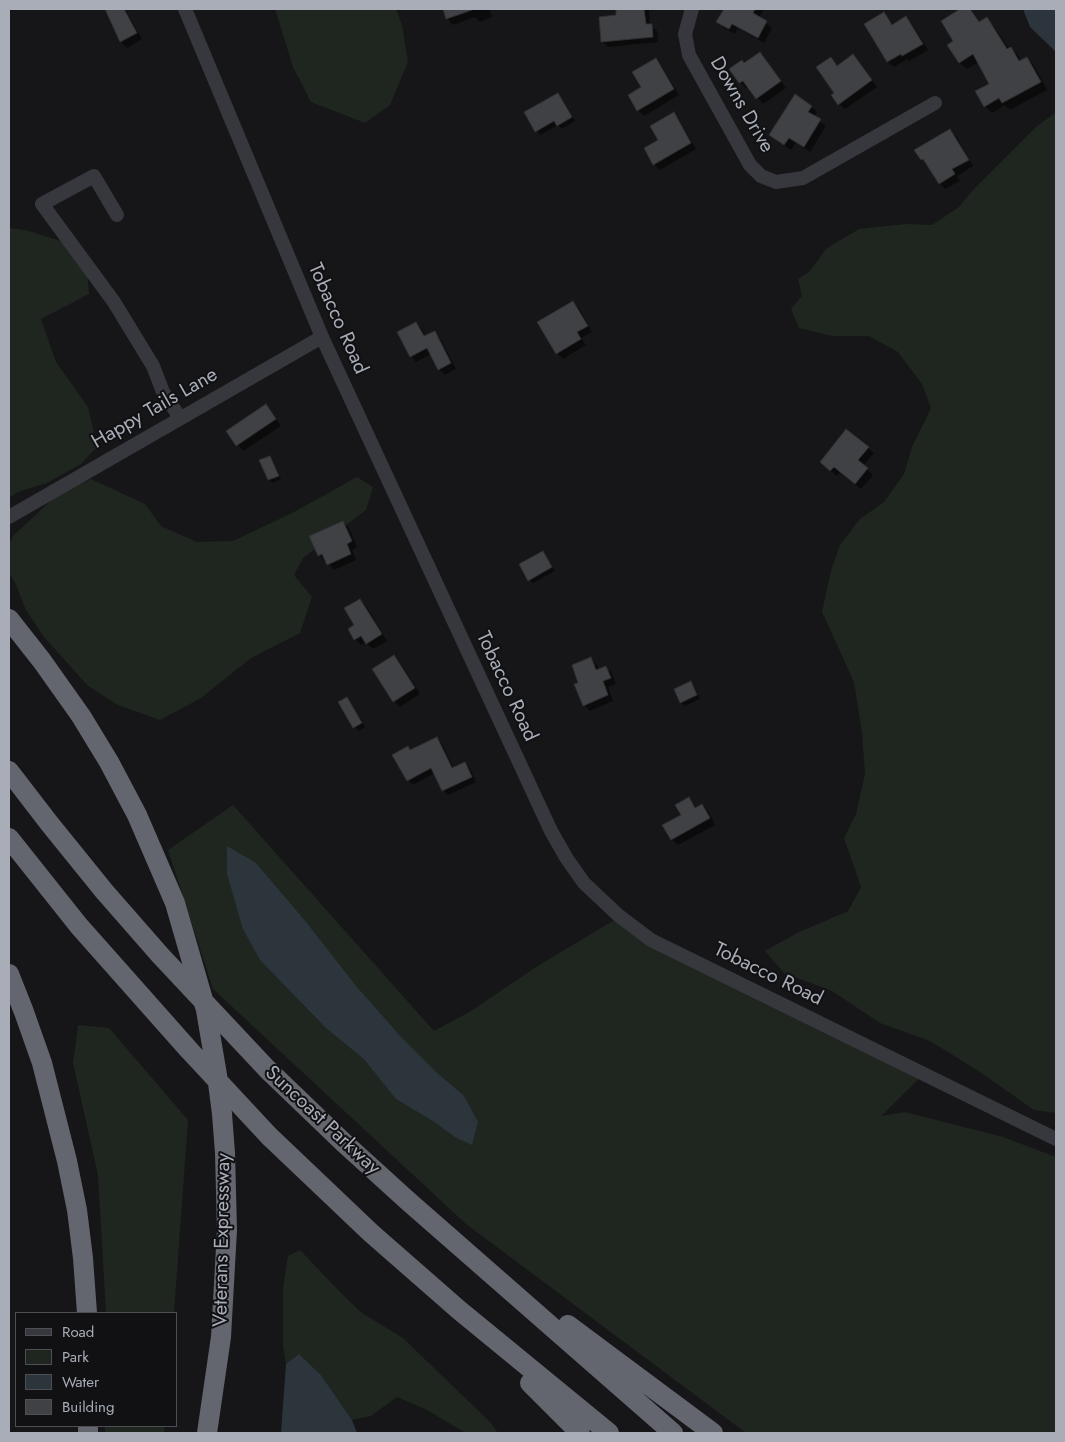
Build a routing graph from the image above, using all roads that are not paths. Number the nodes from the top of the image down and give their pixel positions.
1 (185, 9) edge
2 (692, 9) edge
3 (935, 103) dead end
4 (117, 215) dead end
5 (322, 337) junction
6 (180, 418) junction
7 (9, 517) edge
8 (9, 619) edge
9 (9, 771) edge
10 (9, 838) edge
11 (9, 974) edge
12 (1056, 1139) edge
13 (466, 1253) junction
14 (458, 1310) junction
15 (87, 1312) edge
16 (207, 1433) edge
17 (580, 1433) edge
18 (609, 1433) edge
19 (673, 1433) edge
20 (713, 1433) edge

1 - 5 street, Tobacco Road
2 - 3 street, Downs Drive
4 - 6 street
5 - 6 street, Happy Tails Lane
5 - 12 street, Tobacco Road
6 - 7 street, Happy Tails Lane
8 - 16 highway, Veterans Expressway
9 - 13 highway, Suncoast Parkway
10 - 14 highway
11 - 15 highway
13 - 19 highway, Suncoast Parkway
13 - 20 highway
14 - 17 highway
14 - 18 highway

